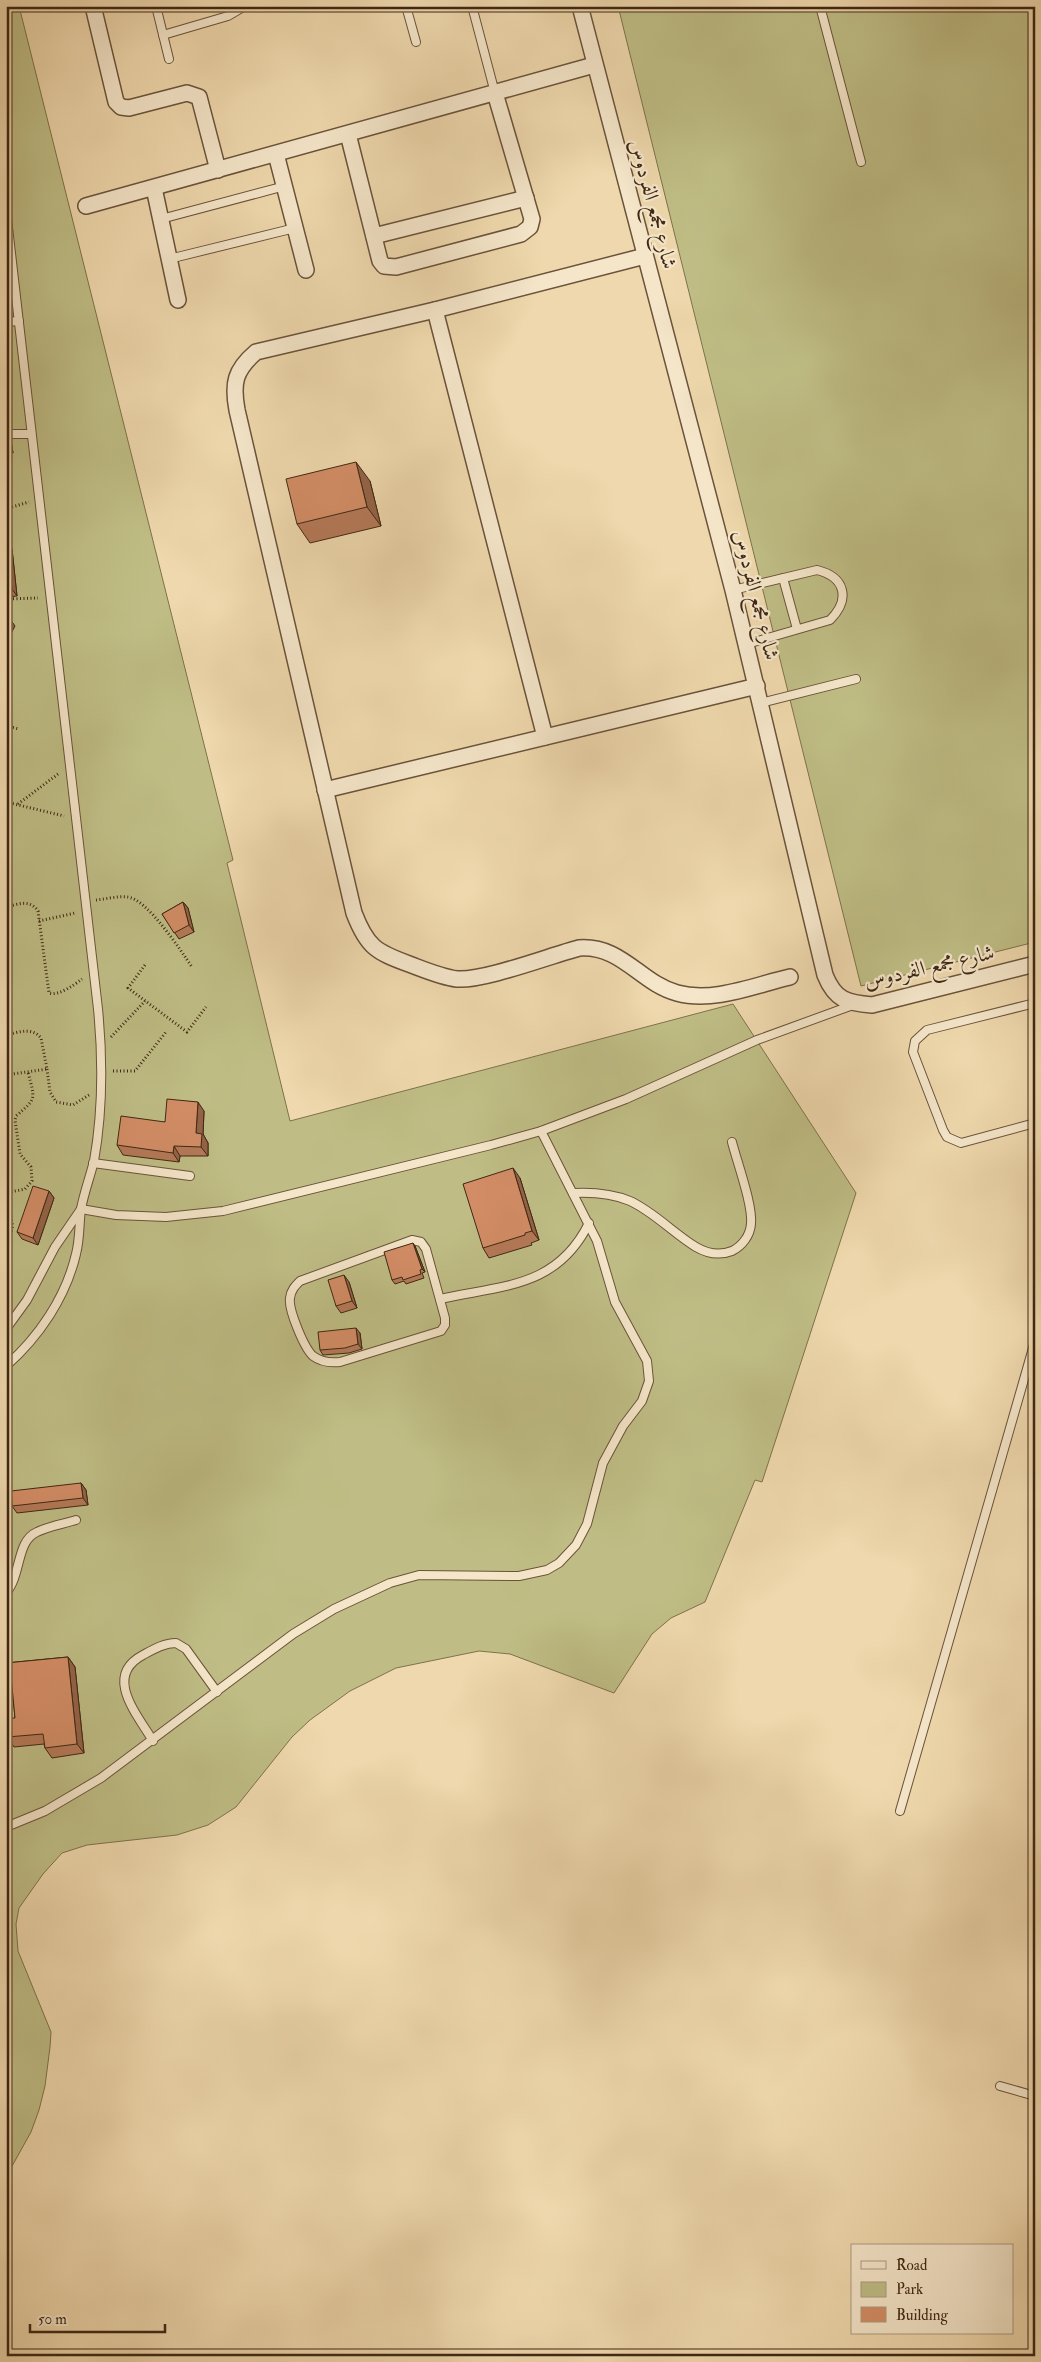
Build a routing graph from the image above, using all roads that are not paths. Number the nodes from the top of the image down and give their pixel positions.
1 (93, 6) edge
2 (156, 6) edge
3 (246, 6) edge
4 (406, 6) edge
5 (472, 6) edge
6 (580, 6) edge
7 (820, 6) edge
8 (163, 34) junction
9 (416, 42) dead end
10 (169, 59) dead end
11 (594, 65) junction
12 (495, 92) junction
13 (348, 134) junction
14 (276, 154) junction
15 (861, 162) dead end
16 (218, 170) junction
17 (284, 186) junction
18 (154, 188) junction
19 (526, 198) junction
20 (86, 206) dead end
21 (6, 210) edge
22 (161, 219) junction
23 (295, 228) junction
24 (374, 236) junction
25 (645, 256) junction
26 (169, 258) junction
27 (306, 270) dead end
28 (178, 300) dead end
29 (435, 310) junction
30 (19, 321) junction
31 (6, 322) edge
32 (6, 434) edge
33 (31, 434) junction
34 (782, 578) junction
35 (733, 590) junction
36 (797, 629) junction
37 (747, 644) junction
38 (856, 679) dead end
39 (757, 686) junction
40 (761, 703) junction
41 (545, 737) junction
42 (325, 790) junction
43 (1035, 964) edge
44 (790, 977) dead end
45 (856, 1004) junction
46 (1034, 1004) edge
47 (1035, 1123) edge
48 (541, 1130) junction
49 (732, 1142) dead end
50 (93, 1163) junction
51 (190, 1176) dead end
52 (573, 1193) junction
53 (81, 1209) junction
54 (588, 1223) junction
55 (440, 1299) junction
56 (6, 1329) edge
57 (1035, 1341) edge
58 (6, 1366) edge
59 (76, 1520) dead end
60 (6, 1593) edge
61 (216, 1692) junction
62 (153, 1741) junction
63 (900, 1811) dead end
64 (6, 1827) edge
65 (1000, 2086) dead end
66 (1035, 2096) edge

1 - 16 street
2 - 8 lane
3 - 8 lane
4 - 9 lane
5 - 12 lane
6 - 11 street, شارع مجمع الفردوس
7 - 15 lane
8 - 10 lane
11 - 12 street
11 - 25 street, شارع مجمع الفردوس
12 - 13 street
12 - 19 street
13 - 14 street
13 - 24 street
14 - 16 street
14 - 17 street
16 - 18 street
17 - 22 lane
17 - 23 street
18 - 20 street
18 - 22 street
19 - 24 street
19 - 24 street
21 - 30 lane
22 - 26 street
23 - 26 lane
23 - 27 street
25 - 29 street
25 - 35 street, شارع مجمع الفردوس
26 - 28 street
29 - 41 street
29 - 42 street
30 - 31 lane
30 - 33 lane
32 - 33 lane
33 - 50 lane
34 - 35 lane
34 - 36 lane
34 - 36 lane
35 - 37 street, شارع مجمع الفردوس
36 - 37 lane
37 - 39 street, شارع مجمع الفردوس
38 - 40 lane
39 - 40 street, شارع مجمع الفردوس
39 - 41 street
40 - 45 street, شارع مجمع الفردوس
41 - 42 street
42 - 44 street
43 - 45 street, شارع مجمع الفردوس
45 - 48 lane
46 - 47 lane
48 - 52 lane
48 - 53 lane
49 - 52 lane
50 - 51 lane
50 - 53 lane
52 - 54 lane
53 - 56 lane
53 - 58 lane
54 - 55 lane
54 - 61 lane
55 - 55 lane
57 - 63 lane
59 - 60 lane
61 - 62 lane
61 - 62 lane
62 - 64 lane
65 - 66 lane

